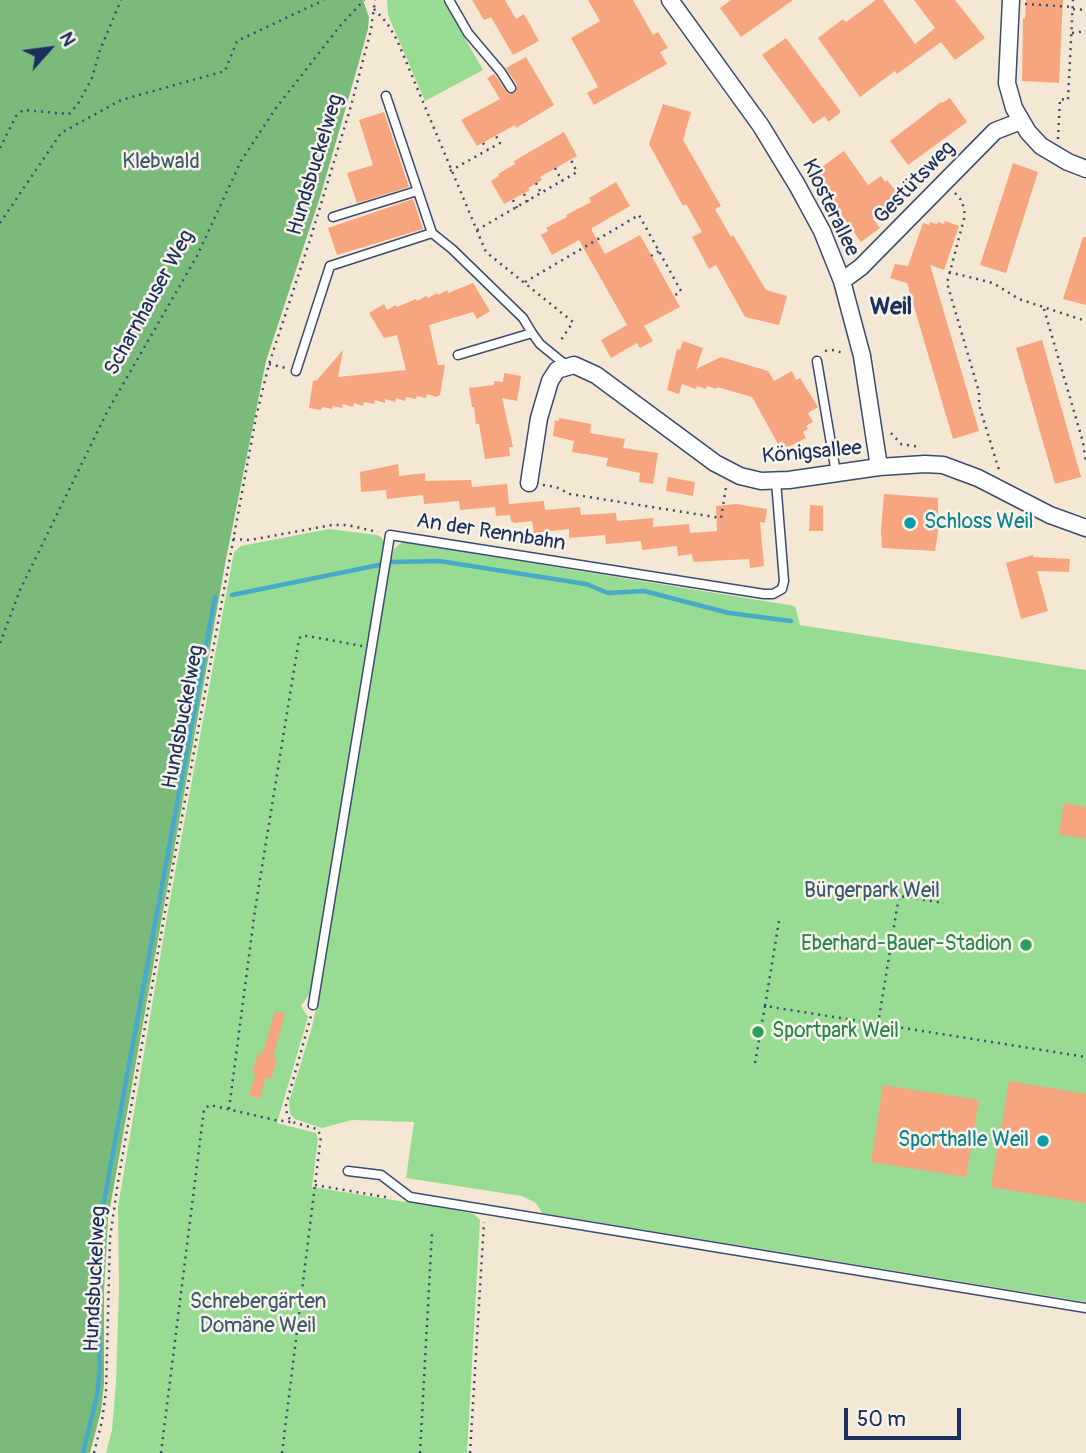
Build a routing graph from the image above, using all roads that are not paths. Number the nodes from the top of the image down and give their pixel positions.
1 (449, 0) edge
2 (670, 0) edge
3 (1011, 2) edge
4 (511, 88) dead end
5 (386, 96) dead end
6 (1021, 121) junction
7 (1086, 169) edge
8 (417, 191) junction
9 (333, 217) dead end
10 (432, 233) junction
11 (842, 281) junction
12 (532, 333) junction
13 (458, 355) dead end
14 (817, 361) road end
15 (567, 366) junction
16 (296, 371) road end
17 (879, 467) junction
18 (836, 473) junction
19 (776, 481) junction
20 (529, 483) road end
21 (1086, 528) edge
22 (313, 1005) road end
23 (348, 1171) dead end
24 (1086, 1308) edge

1 - 4 lane
2 - 11 street, Klosterallee
3 - 6 street
5 - 8 lane
6 - 7 street
6 - 11 street, Gestütsweg
8 - 9 lane
8 - 10 lane
10 - 12 lane
10 - 16 lane
11 - 17 street, Klosterallee
12 - 13 lane
12 - 15 lane
14 - 18 lane
15 - 19 street, Königsallee
15 - 20 street
17 - 18 street, Königsallee
17 - 21 street, Königsallee
18 - 19 street, Königsallee
19 - 22 lane, An der Rennbahn
23 - 24 lane

